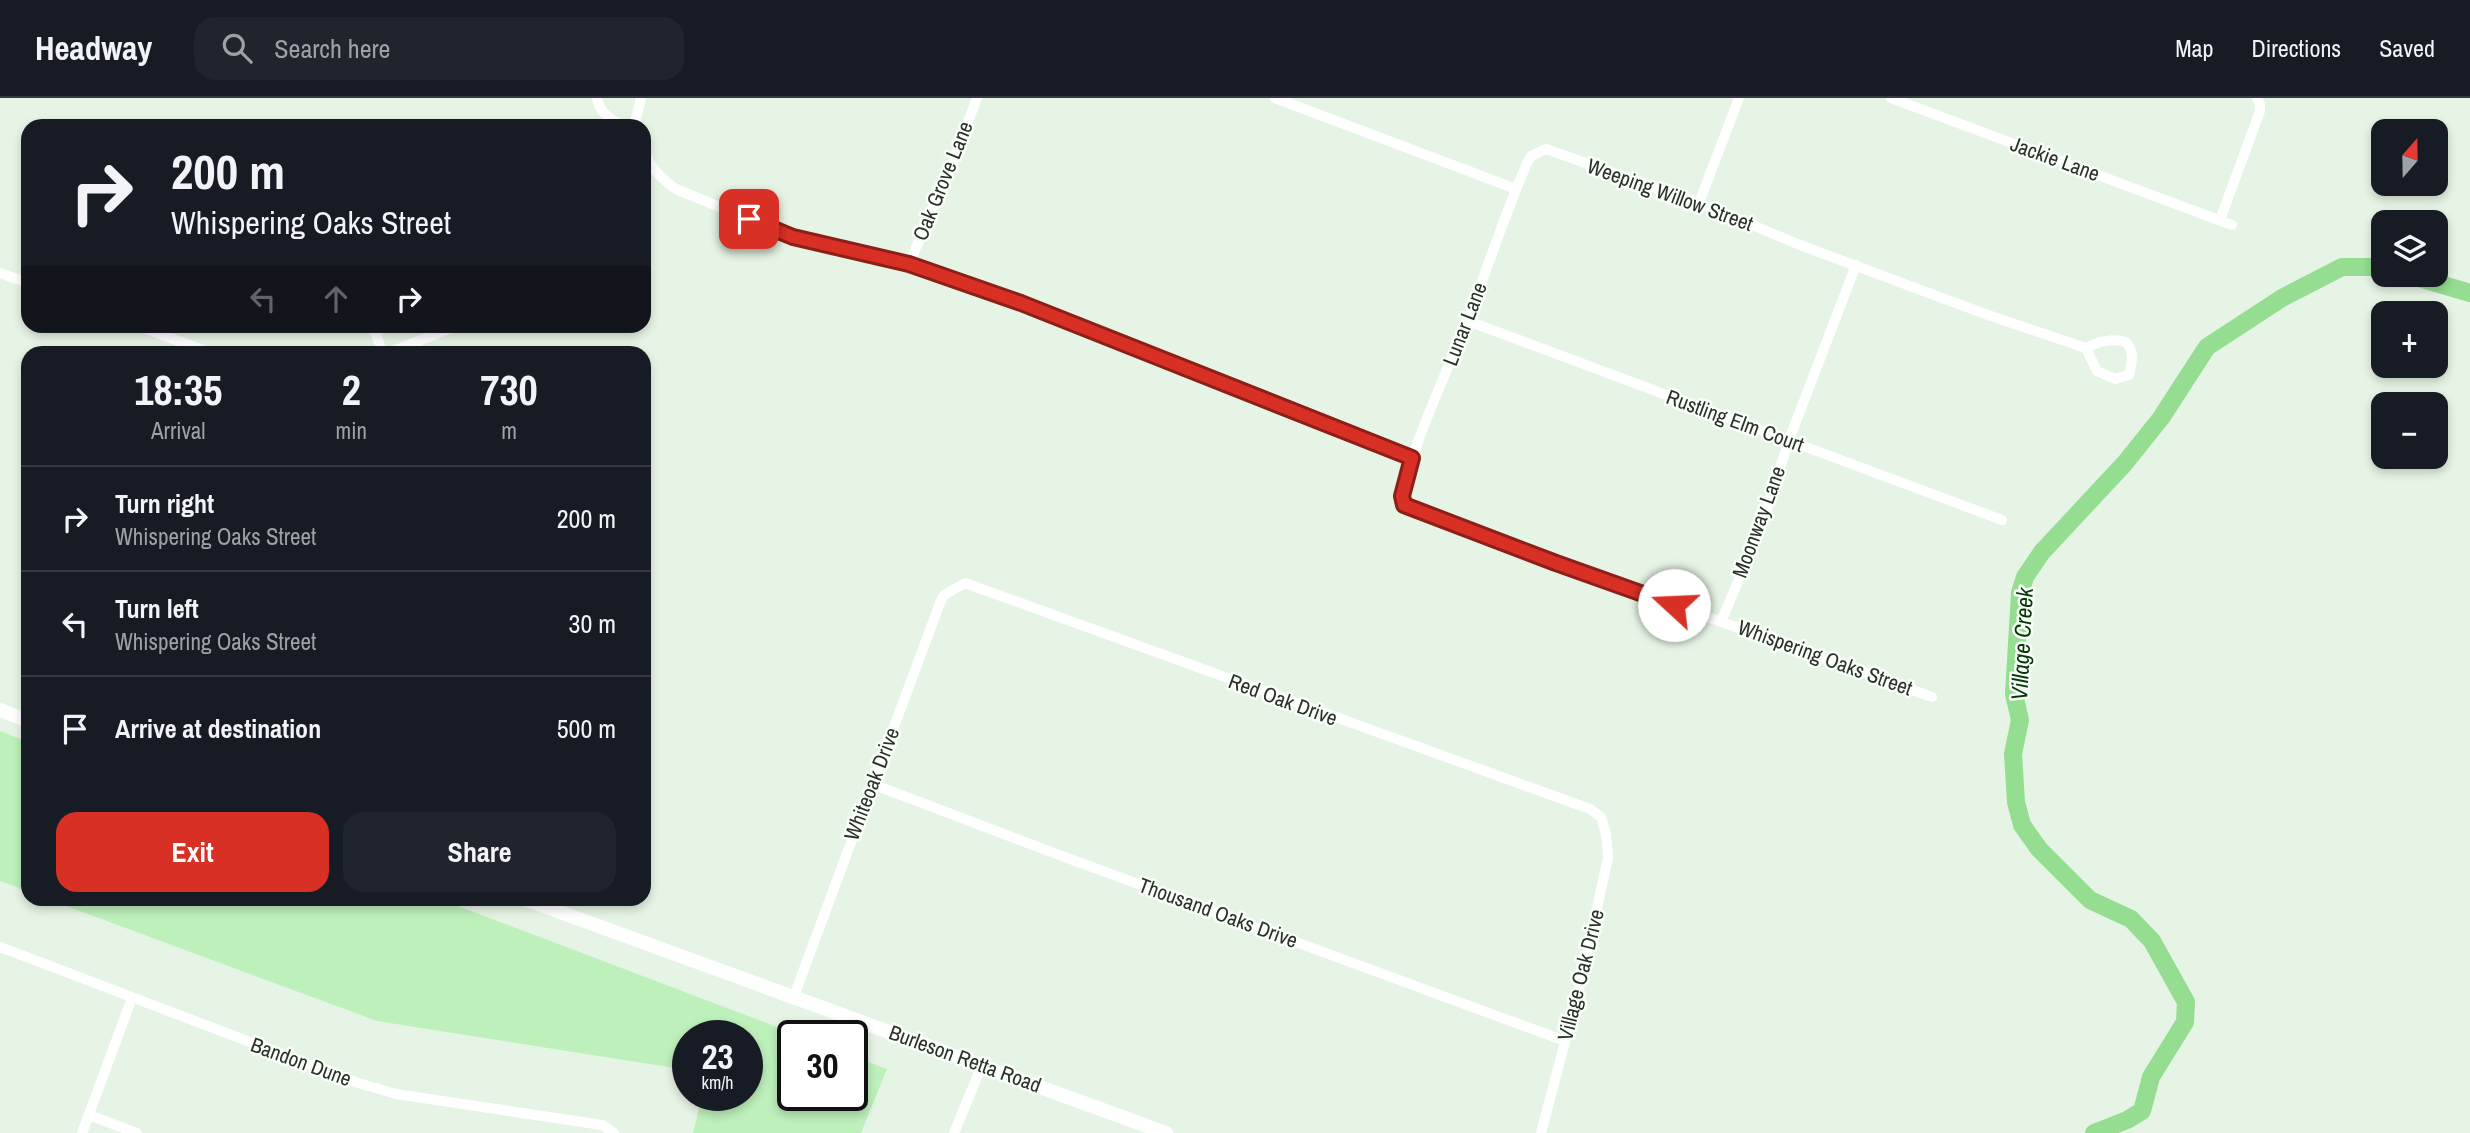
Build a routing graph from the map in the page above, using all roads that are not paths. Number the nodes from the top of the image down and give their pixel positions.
1 (597, 98) edge
2 (641, 98) edge
3 (977, 98) edge
4 (1275, 98) edge
5 (1739, 98) edge
6 (1891, 98) edge
7 (2257, 98) edge
8 (611, 119) edge
9 (636, 119) edge
10 (651, 166) edge
11 (1516, 189) junction
12 (1699, 203) junction
13 (2220, 220) junction
14 (2232, 225) dead end
15 (909, 264) junction
16 (1856, 265) junction
17 (0, 273) edge
18 (21, 281) edge
19 (1468, 321) junction
20 (158, 333) edge
21 (438, 333) edge
22 (192, 346) edge
23 (405, 346) edge
24 (2086, 348) junction
25 (1789, 440) junction
26 (1412, 458) junction
27 (2002, 520) dead end
28 (965, 583) joint
29 (1721, 621) junction
30 (1933, 697) dead end
31 (0, 710) edge
32 (21, 718) edge
33 (872, 784) junction
34 (1601, 817) joint
35 (544, 906) edge
36 (0, 947) edge
37 (794, 996) junction
38 (132, 998) junction
39 (1565, 1041) junction
40 (982, 1065) junction
41 (89, 1115) junction
42 (82, 1133) edge
43 (137, 1133) edge
44 (614, 1133) edge
45 (954, 1133) edge
46 (1166, 1133) edge
47 (1541, 1133) edge

1 - 8 street
2 - 9 street
3 - 15 street, Oak Grove Lane
4 - 11 street
5 - 12 street
6 - 13 street, Jackie Lane
7 - 13 street
10 - 15 street
11 - 12 street, Weeping Willow Street
11 - 19 street, Lunar Lane
12 - 16 street, Weeping Willow Street
13 - 14 street, Jackie Lane
15 - 26 street
16 - 24 street, Weeping Willow Street
16 - 25 street, Moonway Lane
17 - 18 street
19 - 25 street, Rustling Elm Court
19 - 26 street, Lunar Lane
20 - 22 street
21 - 23 street
24 - 24 street
25 - 27 street, Rustling Elm Court
25 - 29 street, Moonway Lane
26 - 29 street, Whispering Oaks Street
28 - 33 street, Whiteoak Drive
28 - 34 street, Red Oak Drive
29 - 30 street, Whispering Oaks Street
31 - 32 street
33 - 37 street, Whiteoak Drive
33 - 39 street, Thousand Oaks Drive
34 - 39 street, Village Oak Drive
35 - 37 street, Burleson Retta Road
36 - 38 street, Bandon Dune
37 - 40 street, Burleson Retta Road
38 - 41 street
38 - 44 street, Bandon Dune
39 - 47 street, Village Oak Drive
40 - 45 street
40 - 46 street, Burleson Retta Road
41 - 42 street
41 - 43 street

